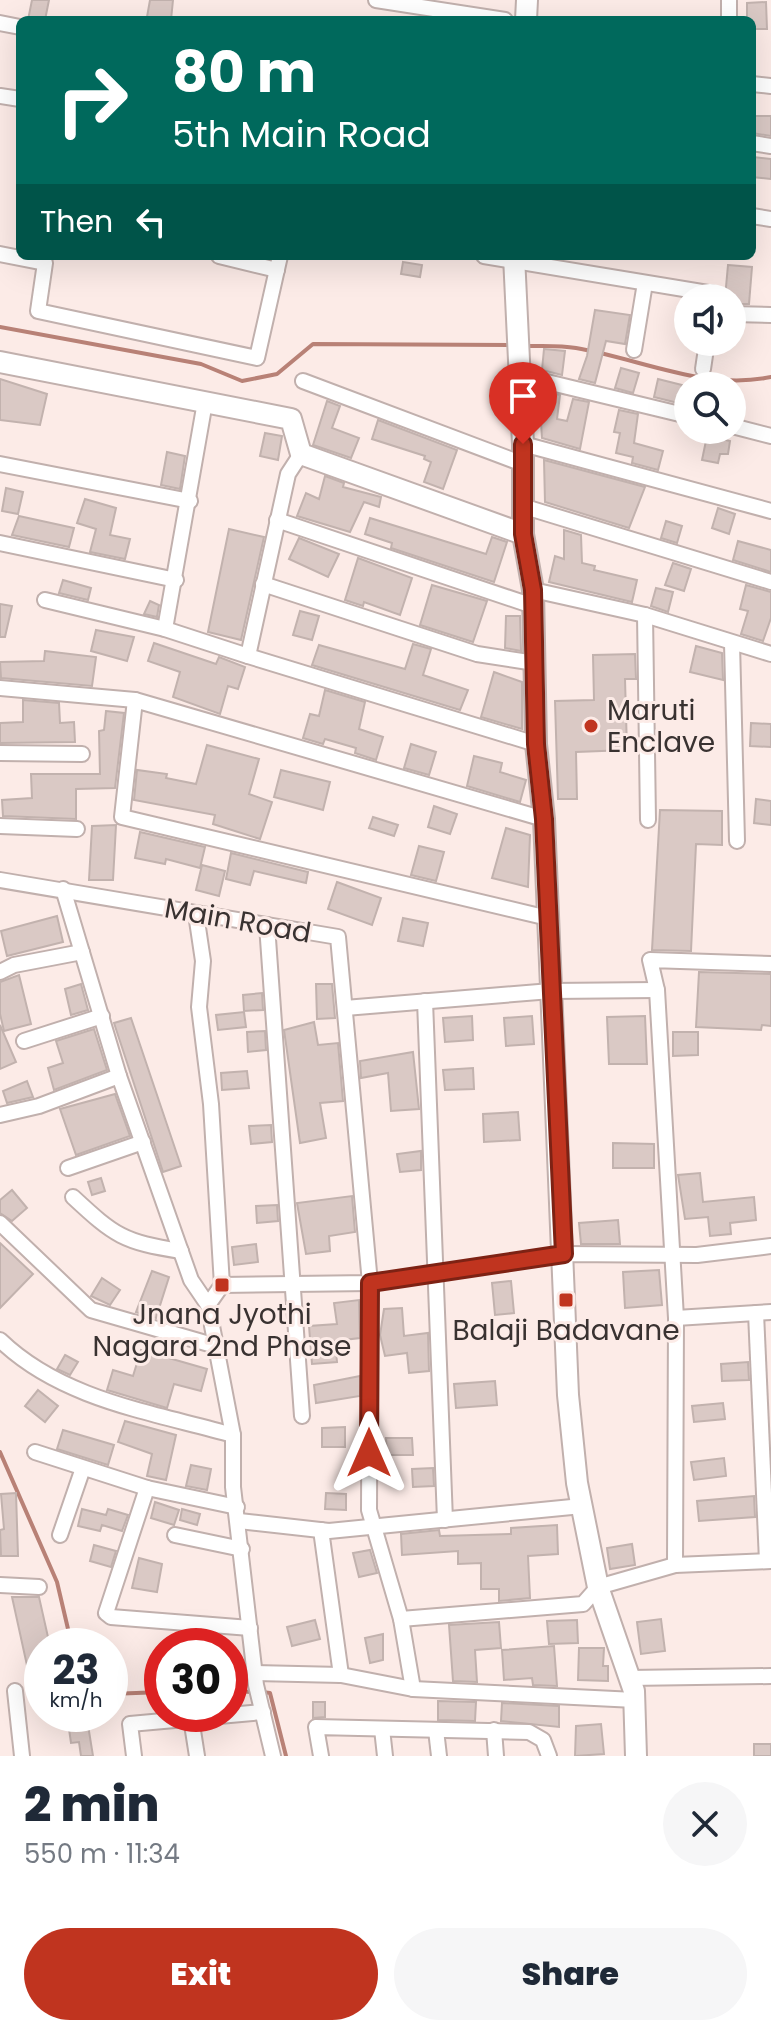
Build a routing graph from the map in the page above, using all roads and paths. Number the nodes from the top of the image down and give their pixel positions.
1 (376, 0) edge
2 (479, 16) edge
3 (34, 260) edge
4 (253, 260) edge
5 (514, 260) edge
6 (519, 260) edge
7 (278, 263) edge
8 (645, 283) junction
9 (674, 288) edge
10 (746, 314) edge
11 (771, 315) edge
12 (634, 350) dead end
13 (705, 356) edge
14 (0, 362) edge
15 (703, 369) dead end
16 (518, 375) junction
17 (303, 381) dead end
18 (205, 402) junction
19 (674, 413) edge
20 (746, 430) edge
21 (771, 436) edge
22 (301, 454) junction
23 (523, 454) junction
24 (0, 464) edge
25 (190, 501) junction
26 (522, 506) junction
27 (771, 511) edge
28 (277, 520) junction
29 (523, 534) junction
30 (0, 543) edge
31 (176, 580) junction
32 (771, 582) edge
33 (263, 584) junction
34 (533, 598) junction
35 (45, 600) dead end
36 (645, 615) junction
37 (165, 629) junction
38 (732, 643) junction
39 (771, 654) edge
40 (248, 656) junction
41 (535, 663) junction
42 (0, 688) edge
43 (135, 700) junction
44 (536, 744) junction
45 (0, 753) edge
46 (82, 754) dead end
47 (544, 819) junction
48 (648, 820) dead end
49 (0, 826) edge
50 (77, 829) dead end
51 (737, 841) dead end
52 (0, 880) edge
53 (63, 889) junction
54 (196, 914) junction
55 (548, 918) junction
56 (267, 925) junction
57 (82, 952) junction
58 (771, 964) edge
59 (0, 972) edge
60 (657, 990) junction
61 (551, 991) junction
62 (425, 1001) junction
63 (345, 1008) junction
64 (102, 1016) junction
65 (24, 1041) dead end
66 (119, 1076) junction
67 (0, 1115) edge
68 (143, 1142) junction
69 (68, 1168) dead end
70 (73, 1197) dead end
71 (0, 1223) edge
72 (771, 1246) edge
73 (181, 1251) junction
74 (564, 1254) junction
75 (671, 1254) junction
76 (433, 1274) junction
77 (370, 1283) junction
78 (292, 1284) junction
79 (222, 1285) junction
80 (208, 1305) junction
81 (763, 1313) edge
82 (676, 1318) junction
83 (0, 1340) edge
84 (216, 1346) junction
85 (302, 1416) dead end
86 (233, 1435) junction
87 (35, 1452) dead end
88 (83, 1468) junction
89 (147, 1488) junction
90 (582, 1506) junction
91 (238, 1514) junction
92 (445, 1520) junction
93 (373, 1527) junction
94 (321, 1530) junction
95 (60, 1535) dead end
96 (175, 1535) dead end
97 (242, 1549) junction
98 (769, 1561) edge
99 (675, 1565) junction
100 (0, 1585) edge
101 (39, 1587) dead end
102 (598, 1587) junction
103 (401, 1619) junction
104 (250, 1628) junction
105 (341, 1675) junction
106 (771, 1676) edge
107 (629, 1678) junction
108 (255, 1679) junction
109 (413, 1689) junction
110 (15, 1691) dead end
111 (635, 1700) junction
112 (261, 1706) junction
113 (248, 1708) edge
114 (144, 1723) edge
115 (382, 1729) junction
116 (436, 1730) junction
117 (494, 1730) junction
118 (193, 1732) edge
119 (22, 1756) edge
120 (134, 1756) edge
121 (197, 1756) edge
122 (273, 1756) edge
123 (321, 1756) edge
124 (385, 1756) edge
125 (439, 1756) edge
126 (496, 1756) edge
127 (549, 1756) edge
128 (636, 1756) edge

1 - 2 street
3 - 7 street
4 - 7 street
5 - 16 street
6 - 8 street
8 - 9 street
8 - 12 street
10 - 11 street
13 - 15 street
14 - 18 street
16 - 19 street
16 - 23 street
17 - 23 street
18 - 22 street
18 - 25 street
20 - 21 street
22 - 28 street
22 - 29 street
23 - 26 street
23 - 27 street
24 - 25 street
25 - 31 street
26 - 29 street
26 - 32 street
28 - 33 street
28 - 34 street
29 - 34 street
30 - 31 street
31 - 37 street
33 - 40 street
33 - 41 street
34 - 36 street
34 - 41 street
35 - 37 street
36 - 38 street
36 - 48 street
37 - 40 street
38 - 39 street
38 - 51 street
40 - 44 street
41 - 44 street
42 - 43 street
43 - 47 street
43 - 55 street
44 - 47 street
45 - 46 street
47 - 55 street
49 - 50 street
52 - 53 street, Main Road
53 - 54 street, Main Road
53 - 57 street
54 - 56 street, Main Road
54 - 79 street
55 - 61 street
56 - 63 street, Main Road
56 - 78 street
57 - 59 street
57 - 64 street
58 - 60 street
60 - 61 street
60 - 75 street
61 - 62 street
61 - 74 street
62 - 63 street
62 - 76 street
63 - 77 street
64 - 65 street
64 - 66 street
66 - 67 street
66 - 68 street
68 - 69 street
68 - 73 street
70 - 73 street
71 - 84 street
72 - 75 street
73 - 80 street
74 - 75 street
74 - 76 street
74 - 90 street
75 - 82 street
76 - 77 street
76 - 92 street
77 - 78 street
77 - 93 street
78 - 79 street
78 - 85 street
79 - 80 street
80 - 84 street
81 - 82 street
81 - 98 street
82 - 99 street
83 - 86 street
84 - 86 street
86 - 91 street
87 - 88 street
88 - 89 street
88 - 95 street
89 - 91 street
89 - 104 street
90 - 92 street
90 - 102 street
91 - 94 street
91 - 97 street
92 - 93 street
93 - 94 street
93 - 103 street
94 - 105 street
96 - 97 street
97 - 104 street
98 - 99 street
99 - 102 street
100 - 101 street
102 - 103 street
102 - 107 street
103 - 109 street
104 - 108 street
105 - 108 street
105 - 109 street
106 - 107 street
107 - 111 street
108 - 112 street
109 - 111 street
110 - 119 street
111 - 128 street
112 - 113 street
112 - 122 street
114 - 120 street
115 - 116 street
115 - 123 street
115 - 124 street
116 - 117 street
116 - 125 street
117 - 126 street
117 - 127 street
118 - 121 street

